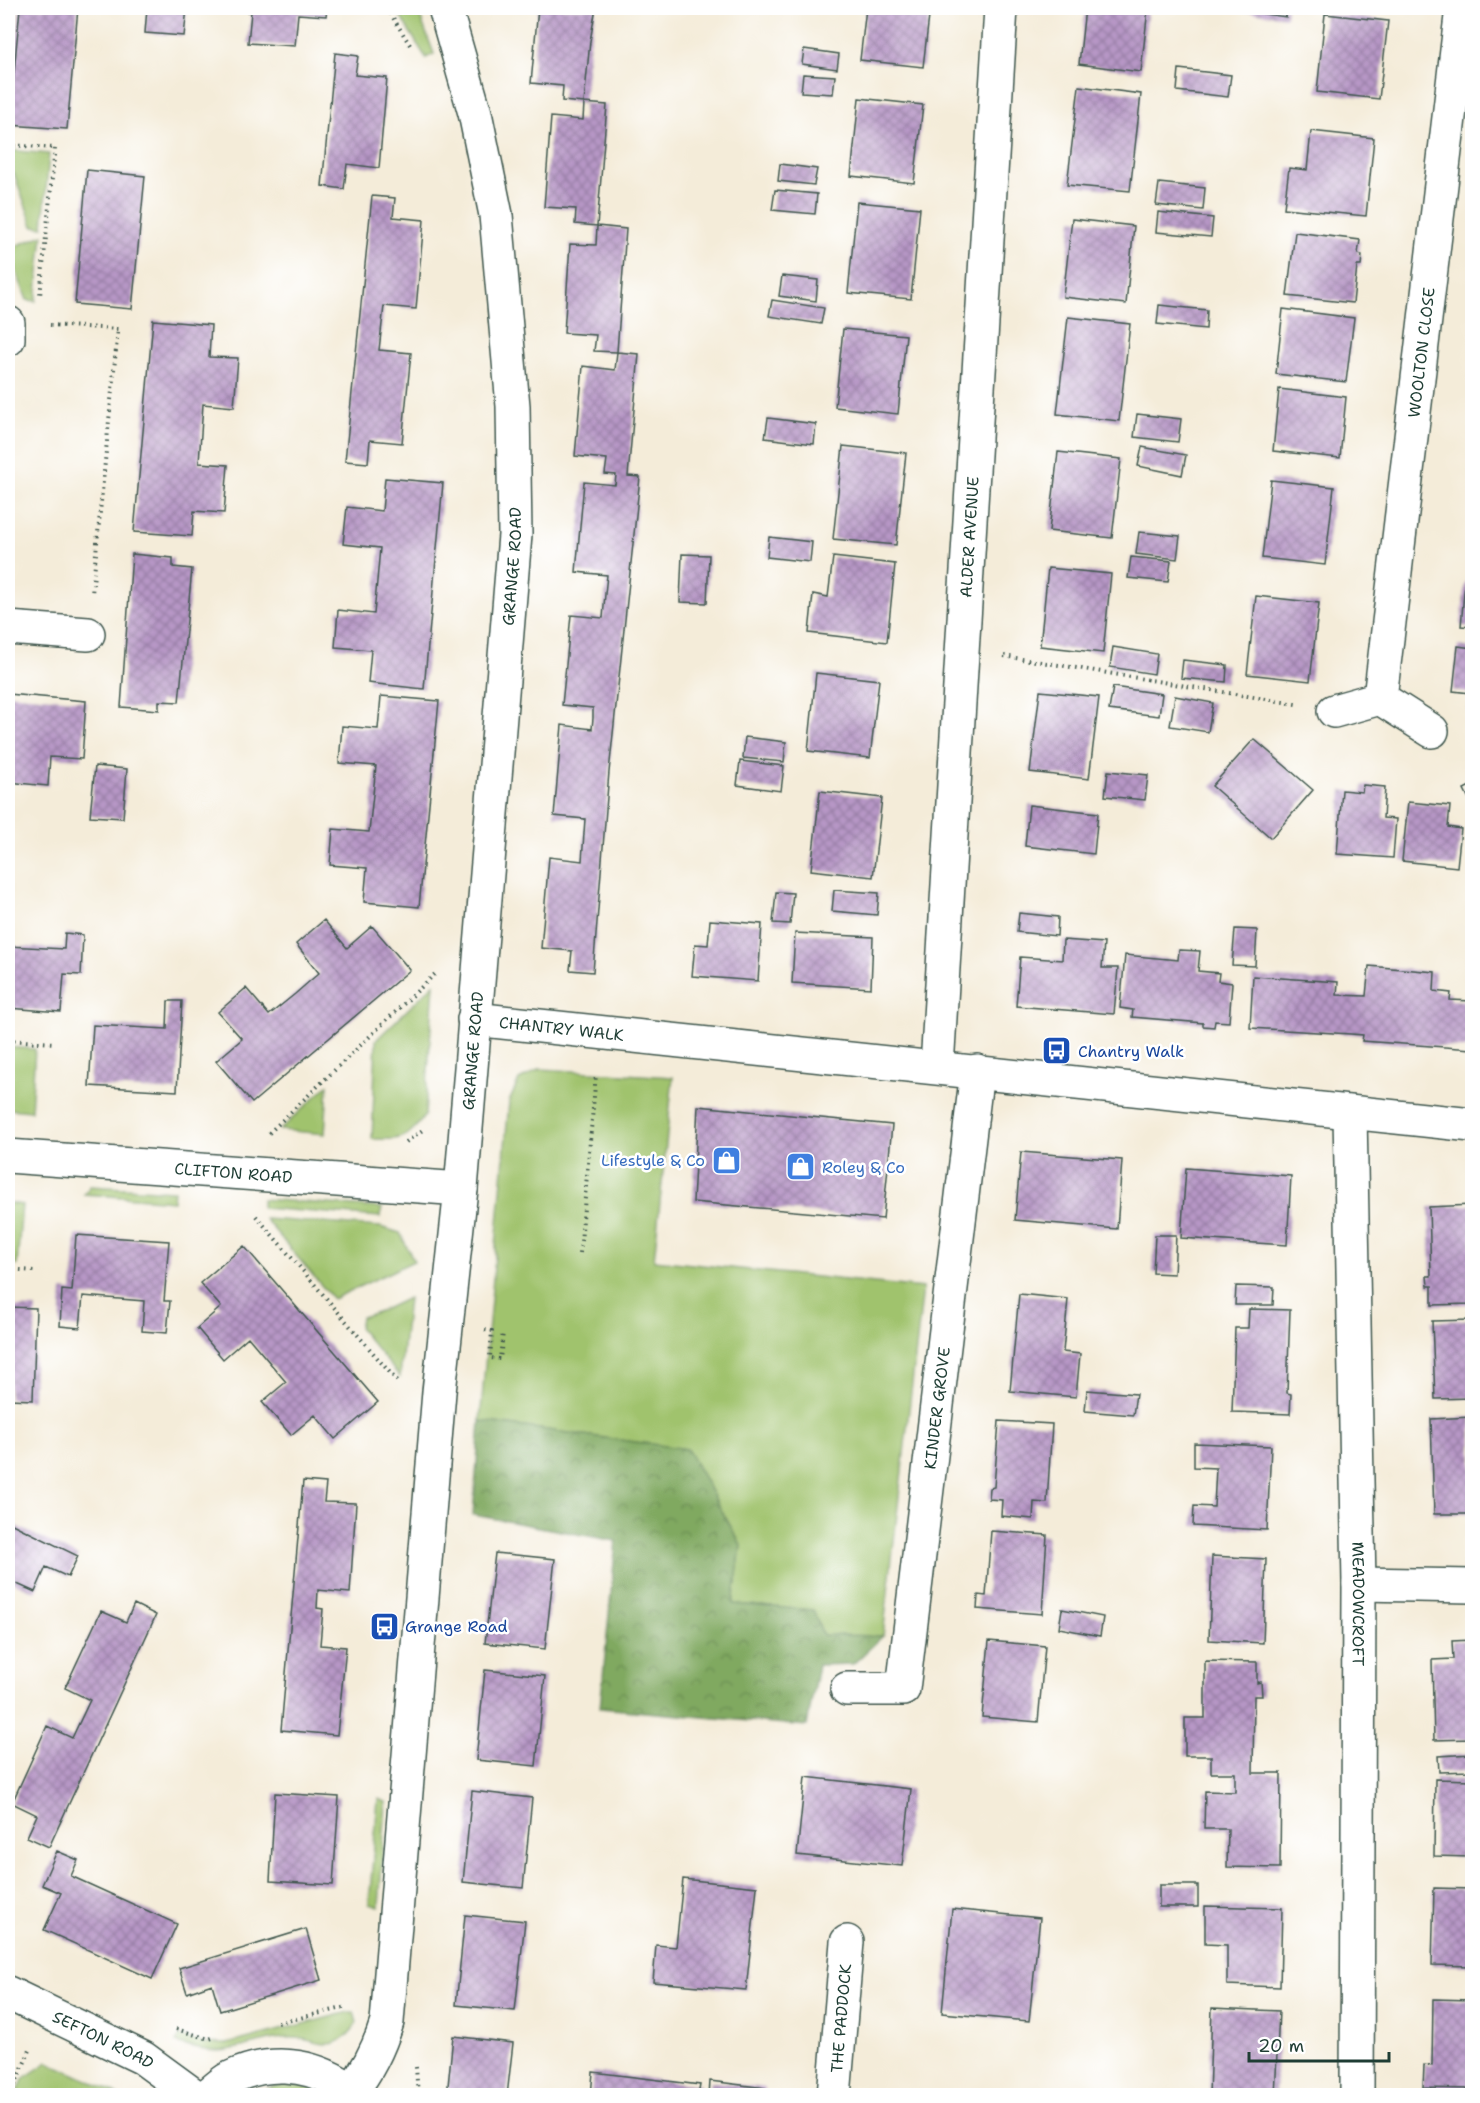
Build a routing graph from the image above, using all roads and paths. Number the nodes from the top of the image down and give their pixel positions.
1 (445, 8) edge
2 (1001, 8) edge
3 (1462, 8) edge
4 (8, 145) edge
5 (39, 300) dead end
6 (8, 323) edge
7 (49, 325) dead end
8 (8, 339) edge
9 (8, 628) edge
10 (88, 634) joint
11 (962, 649) junction
12 (1380, 698) junction
13 (1334, 711) joint
14 (1432, 731) dead end
15 (439, 969) dead end
16 (474, 1019) junction
17 (598, 1031) junction
18 (8, 1040) edge
19 (54, 1043) dead end
20 (937, 1067) junction
21 (978, 1071) junction
22 (1350, 1114) junction
23 (1473, 1125) edge
24 (426, 1127) dead end
25 (278, 1137) dead end
26 (400, 1143) dead end
27 (8, 1156) edge
28 (461, 1189) junction
29 (265, 1214) dead end
30 (580, 1253) dead end
31 (8, 1269) edge
32 (35, 1271) dead end
33 (479, 1330) dead end
34 (503, 1332) dead end
35 (404, 1389) dead end
36 (1359, 1584) junction
37 (1473, 1586) edge
38 (847, 1689) dead end
39 (847, 1942) dead end
40 (8, 1993) edge
41 (354, 2005) dead end
42 (276, 2023) dead end
43 (174, 2028) dead end
44 (220, 2036) dead end
45 (33, 2044) dead end
46 (355, 2093) edge
47 (10, 2096) edge
48 (195, 2096) edge
49 (207, 2096) edge
50 (834, 2096) edge
51 (1357, 2096) edge

1 - 16 street, GRANGE ROAD
2 - 11 street, ALDER AVENUE
3 - 12 street, WOOLTON CLOSE
4 - 5 path
6 - 8 street
7 - 10 path
9 - 10 street
11 - 13 path
11 - 20 street, ALDER AVENUE
12 - 13 street
12 - 14 street
15 - 25 path
16 - 17 street, CHANTRY WALK
16 - 28 street, GRANGE ROAD
17 - 20 street, CHANTRY WALK
17 - 30 path
18 - 19 path
20 - 21 street, CHANTRY WALK
21 - 22 street, CHANTRY WALK
21 - 38 street, KINDER GROVE
22 - 23 street, CHANTRY WALK
22 - 36 street, MEADOWCROFT
24 - 26 path
27 - 28 street, CLIFTON ROAD
28 - 46 street, GRANGE ROAD
29 - 35 path
31 - 32 path
33 - 34 path
36 - 37 street
36 - 51 street, MEADOWCROFT
39 - 50 street, THE PADDOCK
40 - 48 street, SEFTON ROAD
41 - 42 path
43 - 44 path
45 - 47 path
46 - 49 street

